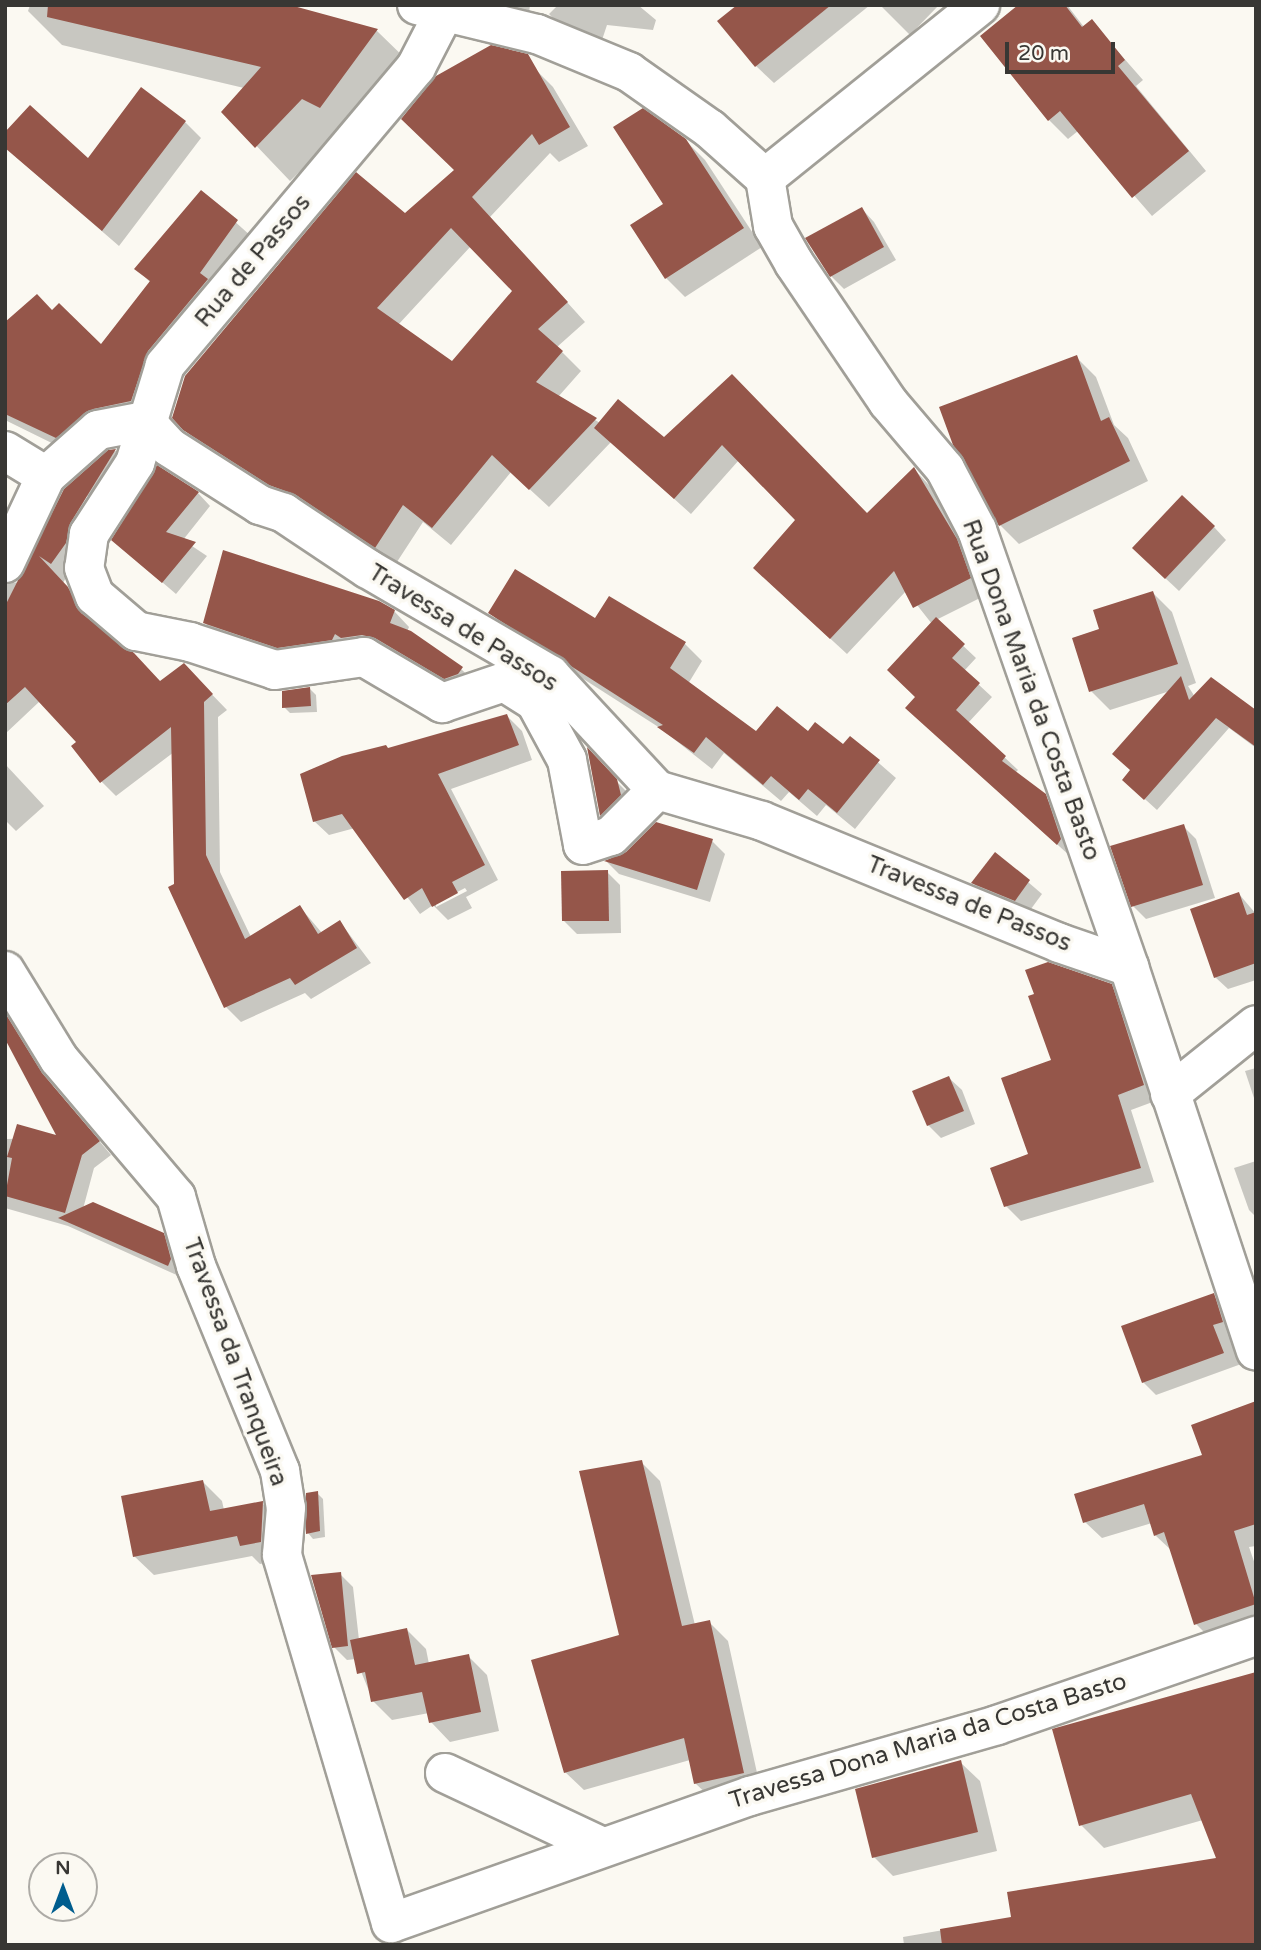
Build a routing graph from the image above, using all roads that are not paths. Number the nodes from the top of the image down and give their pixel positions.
1 (980, 5) edge
2 (437, 8) edge
3 (765, 178) junction
4 (145, 421) junction
5 (5, 451) edge
6 (46, 476) junction
7 (5, 563) edge
8 (657, 790) junction
9 (1129, 967) junction
10 (5, 971) edge
11 (1256, 1025) edge
12 (1170, 1094) junction
13 (1256, 1351) edge
14 (1256, 1636) edge
15 (444, 1773) dead end
16 (600, 1846) junction
17 (391, 1923) joint

1 - 3 street
2 - 3 street
2 - 4 street, Rua de Passos
3 - 9 street, Rua Dona Maria da Costa Basto
4 - 6 street
4 - 8 street, Travessa de Passos
4 - 8 street, Rua de Passos
5 - 6 street
6 - 7 street
8 - 9 street, Travessa de Passos
9 - 12 street, Rua Dona Maria da Costa Basto
10 - 17 street, Travessa da Tranqueira
11 - 12 street
12 - 13 street, Rua Dona Maria da Costa Basto
14 - 16 street, Travessa Dona Maria da Costa Basto
15 - 16 street
16 - 17 street, Travessa Dona Maria da Costa Basto

